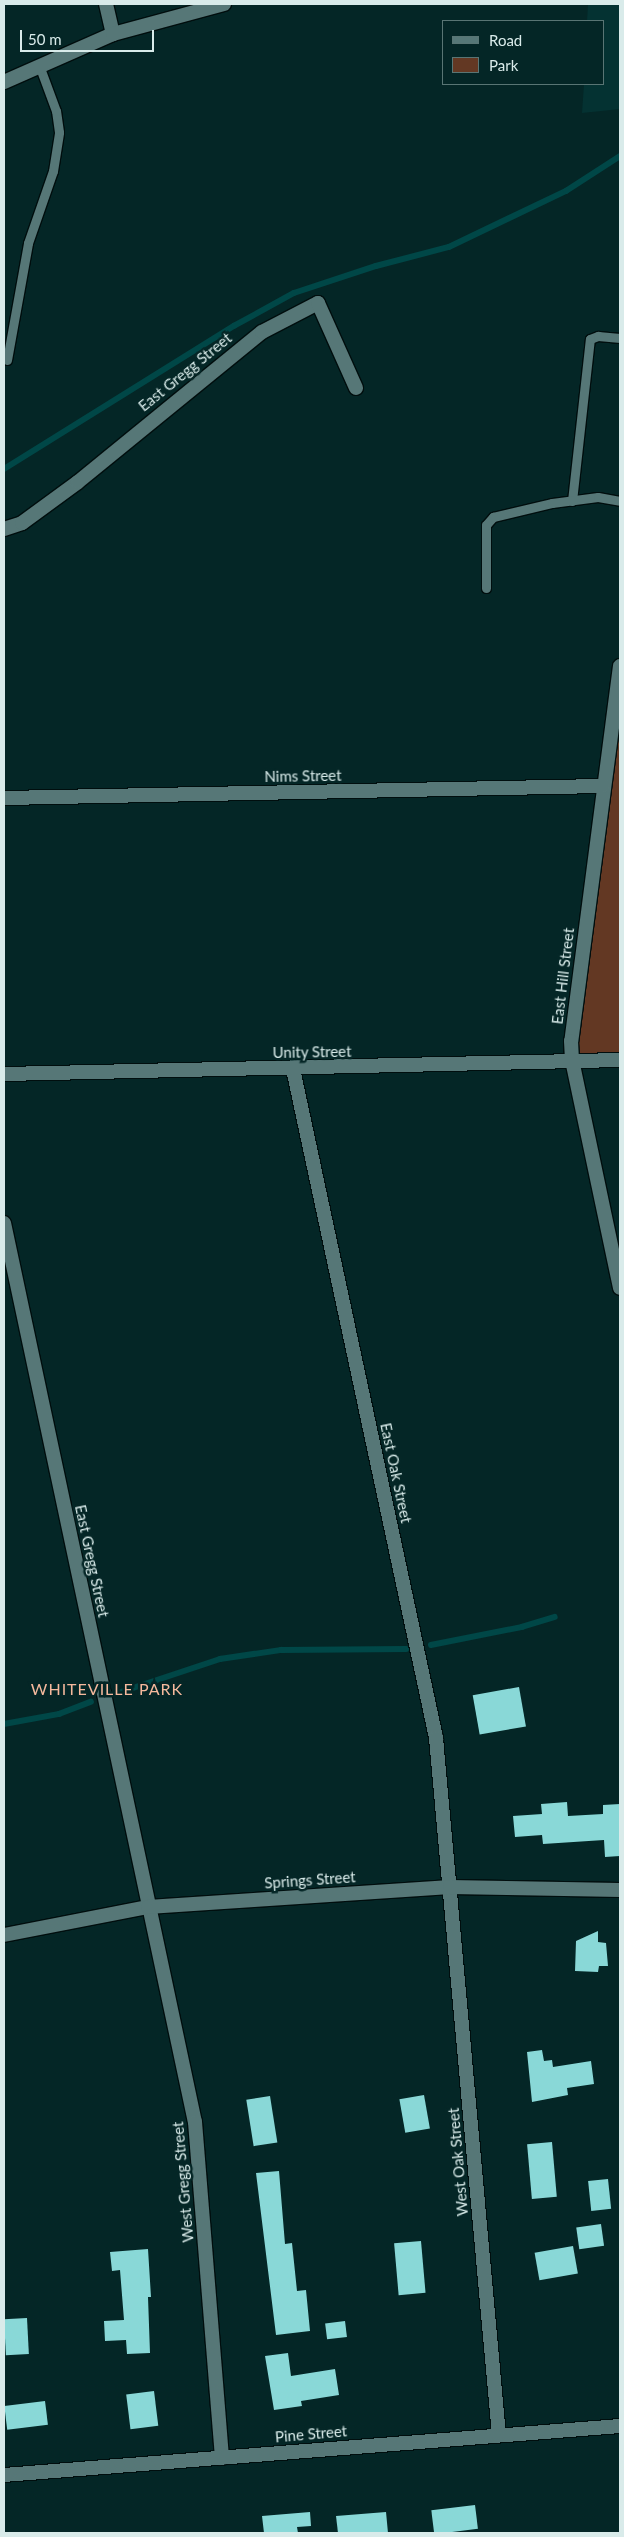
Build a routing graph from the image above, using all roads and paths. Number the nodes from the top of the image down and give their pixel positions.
1 (106, 4) edge
2 (224, 4) edge
3 (113, 34) junction
4 (39, 65) junction
5 (4, 82) edge
6 (620, 338) edge
7 (7, 360) dead end
8 (356, 388) dead end
9 (572, 501) junction
10 (620, 501) edge
11 (4, 529) edge
12 (486, 588) dead end
13 (620, 666) edge
14 (603, 786) junction
15 (4, 798) edge
16 (572, 1060) junction
17 (620, 1060) edge
18 (293, 1069) junction
19 (4, 1074) edge
20 (4, 1223) edge
21 (620, 1288) edge
22 (450, 1887) junction
23 (620, 1890) edge
24 (148, 1906) junction
25 (4, 1935) edge
26 (620, 2426) edge
27 (499, 2436) junction
28 (222, 2458) junction
29 (4, 2475) edge

1 - 3 street
2 - 3 street
3 - 4 street
4 - 5 street
4 - 7 lane
6 - 9 lane
8 - 11 street, East Gregg Street
9 - 10 lane
9 - 12 lane
13 - 14 street, East Hill Street
14 - 15 street, Nims Street
14 - 16 street, East Hill Street
16 - 17 street, Unity Street
16 - 18 street, Unity Street
16 - 21 street, East Hill Street
18 - 19 street, Unity Street
18 - 22 street, East Oak Street
20 - 24 street, East Gregg Street
22 - 23 street, Springs Street
22 - 24 street, Springs Street
22 - 27 street, West Oak Street
24 - 25 street, Springs Street
24 - 28 street, West Gregg Street
26 - 27 street, Pine Street
27 - 28 street, Pine Street
28 - 29 street, Pine Street

